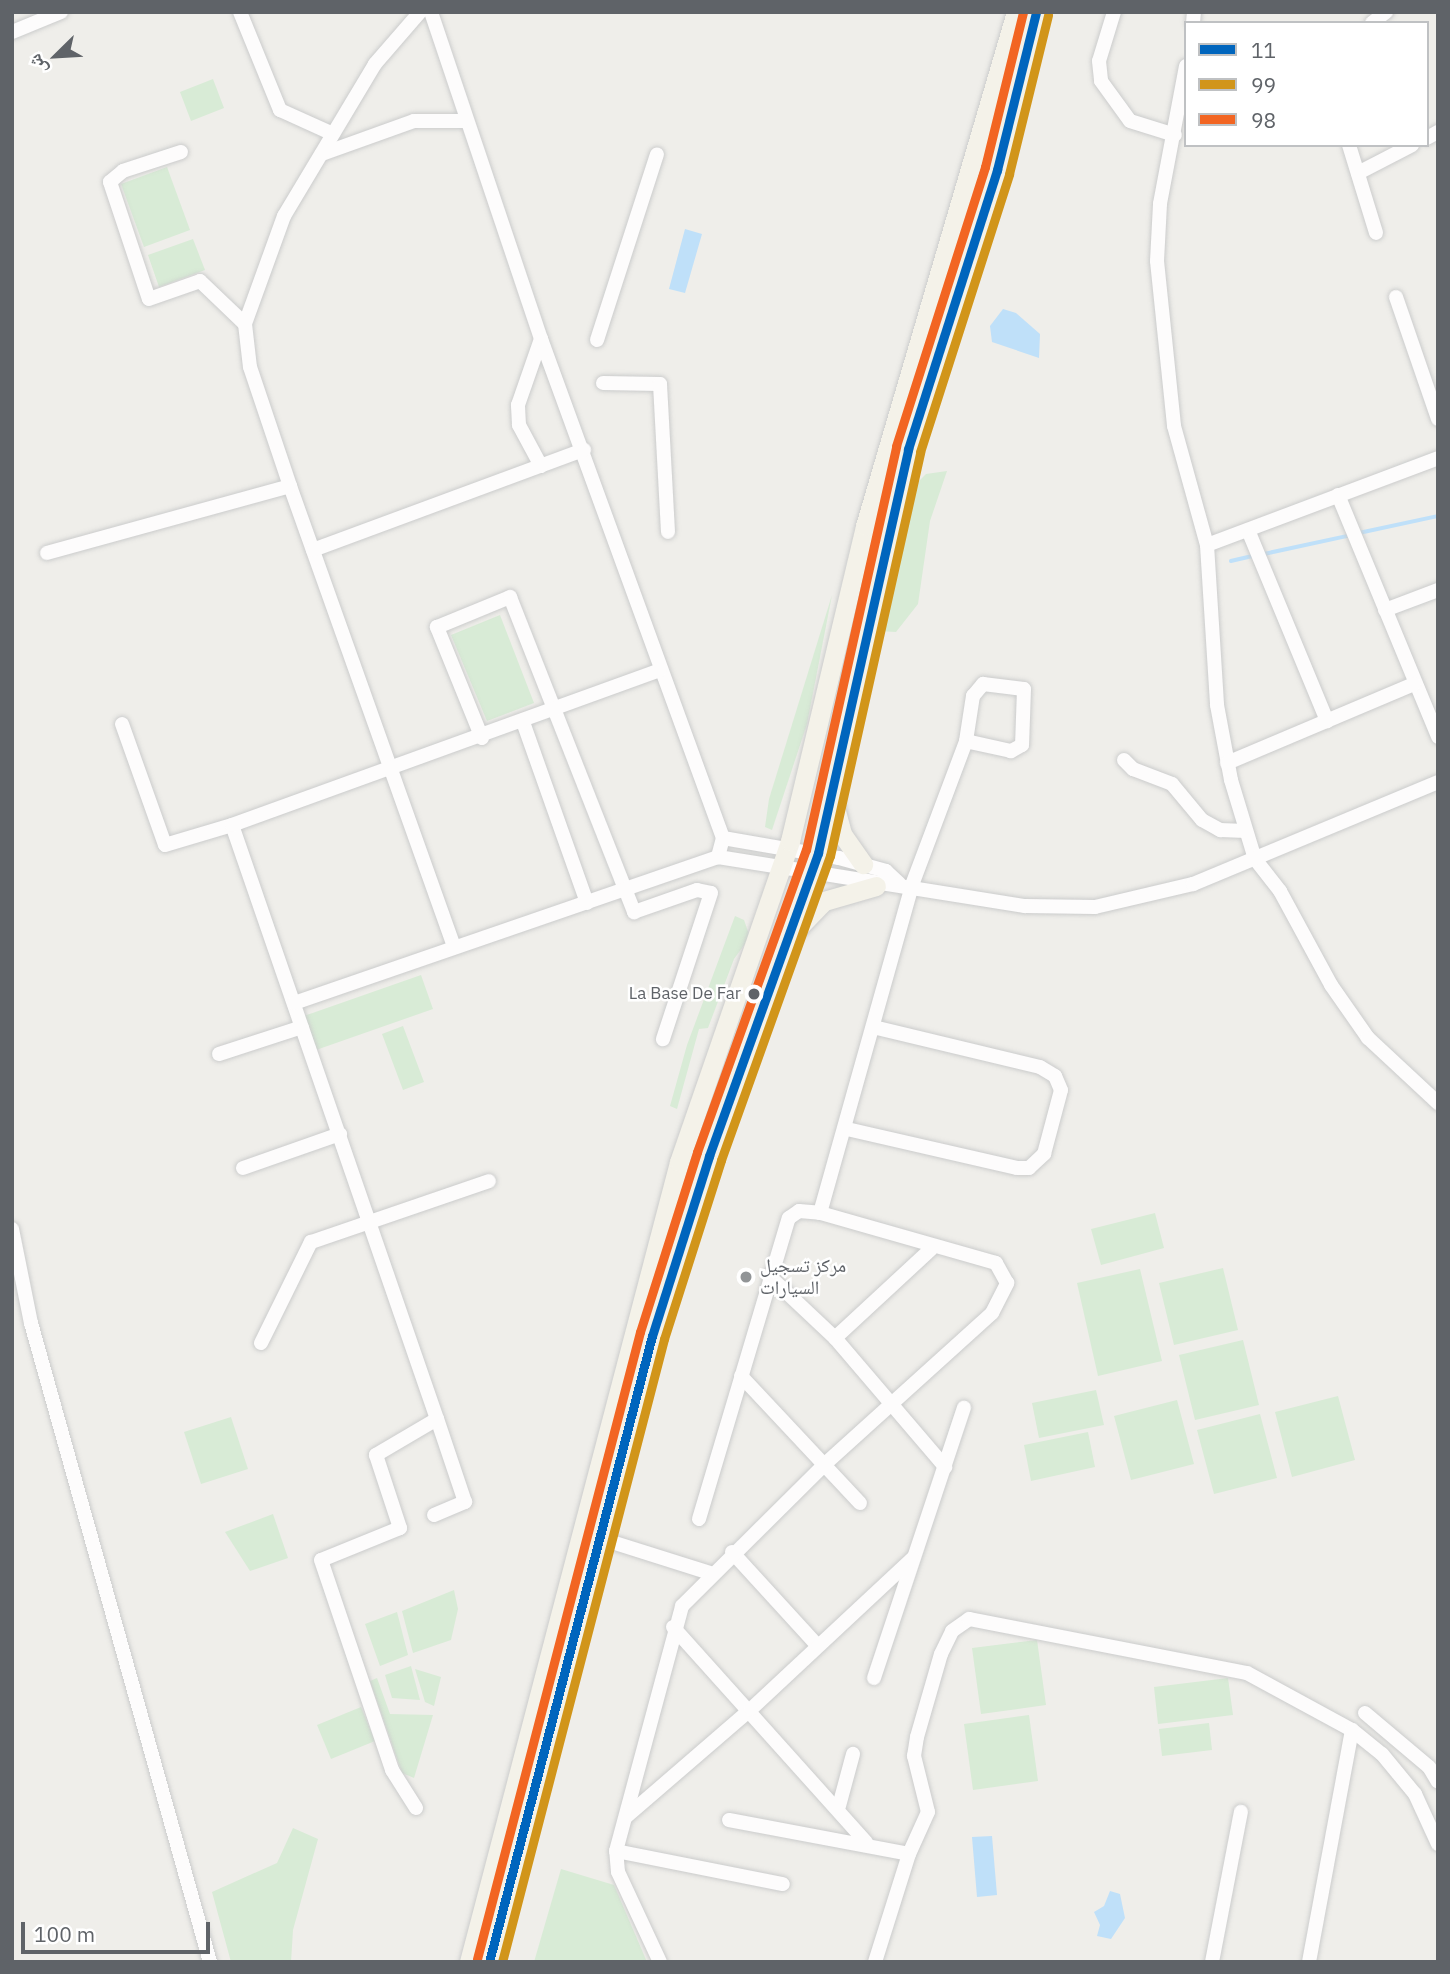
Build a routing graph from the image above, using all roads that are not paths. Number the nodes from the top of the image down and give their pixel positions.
1 (61, 12) edge
2 (240, 12) edge
3 (419, 12) edge
4 (431, 12) edge
5 (1016, 12) edge
6 (1037, 12) edge
7 (1114, 12) edge
8 (12, 32) edge
9 (1008, 48) junction
10 (1028, 54) junction
11 (1184, 85) edge
12 (464, 121) junction
13 (333, 134) junction
14 (1178, 142) edge
15 (1350, 147) edge
16 (1408, 147) edge
17 (181, 152) dead end
18 (321, 154) junction
19 (657, 154) dead end
20 (1358, 173) junction
21 (1376, 233) dead end
22 (1396, 298) dead end
23 (245, 324) junction
24 (541, 339) junction
25 (597, 340) dead end
26 (603, 383) dead end
27 (1438, 419) edge
28 (584, 450) junction
29 (1438, 458) edge
30 (541, 466) junction
31 (290, 486) junction
32 (1338, 495) junction
33 (1248, 530) junction
34 (668, 532) dead end
35 (1206, 545) junction
36 (313, 550) junction
37 (47, 553) dead end
38 (1438, 590) edge
39 (1385, 610) junction
40 (660, 670) junction
41 (1414, 684) junction
42 (555, 709) junction
43 (1327, 721) junction
44 (523, 723) junction
45 (122, 724) dead end
46 (1438, 737) edge
47 (482, 738) junction
48 (966, 741) junction
49 (1124, 760) dead end
50 (1227, 763) junction
51 (391, 770) junction
52 (1438, 782) edge
53 (833, 796) junction
54 (232, 825) junction
55 (1246, 831) junction
56 (723, 838) junction
57 (788, 847) junction
58 (818, 853) junction
59 (718, 857) junction
60 (1255, 859) junction
61 (863, 864) junction
62 (781, 867) junction
63 (812, 873) junction
64 (906, 884) junction
65 (876, 886) junction
66 (623, 891) junction
67 (587, 903) junction
68 (790, 938) junction
69 (454, 946) junction
70 (294, 1003) junction
71 (302, 1027) junction
72 (874, 1027) junction
73 (663, 1040) dead end
74 (219, 1054) dead end
75 (1438, 1103) edge
76 (847, 1129) junction
77 (340, 1134) junction
78 (243, 1168) dead end
79 (489, 1181) dead end
80 (820, 1213) junction
81 (370, 1219) junction
82 (12, 1229) edge
83 (931, 1249) junction
84 (769, 1276) junction
85 (835, 1338) junction
86 (261, 1343) dead end
87 (741, 1376) junction
88 (893, 1403) junction
89 (964, 1408) dead end
90 (437, 1419) junction
91 (825, 1464) junction
92 (945, 1467) junction
93 (860, 1503) dead end
94 (434, 1515) dead end
95 (699, 1519) dead end
96 (599, 1538) junction
97 (732, 1552) junction
98 (913, 1558) junction
99 (710, 1573) junction
100 (673, 1627) junction
101 (817, 1645) junction
102 (874, 1678) dead end
103 (751, 1709) junction
104 (1365, 1713) dead end
105 (1352, 1730) junction
106 (853, 1754) dead end
107 (1434, 1765) edge
108 (1438, 1782) edge
109 (839, 1807) junction
110 (416, 1808) dead end
111 (1241, 1812) dead end
112 (627, 1816) junction
113 (729, 1820) dead end
114 (866, 1842) junction
115 (1438, 1844) edge
116 (616, 1851) junction
117 (909, 1854) junction
118 (783, 1885) dead end
119 (210, 1962) edge
120 (469, 1962) edge
121 (489, 1962) edge
122 (660, 1962) edge
123 (875, 1962) edge
124 (1212, 1962) edge
125 (1309, 1962) edge

1 - 8 street
2 - 13 street
3 - 13 street
4 - 12 street
5 - 9 main road
6 - 10 main road
7 - 14 street
9 - 10 main road
9 - 57 main road
10 - 53 main road
11 - 14 street
12 - 18 street
12 - 24 street
13 - 18 street
14 - 35 street
15 - 20 street
16 - 20 street
17 - 23 street
18 - 23 street
19 - 25 street
20 - 21 street
22 - 27 street
23 - 31 street
24 - 28 street
24 - 30 street
26 - 34 street
28 - 30 street
28 - 40 street
29 - 32 street
30 - 36 street
31 - 36 street
31 - 37 street
32 - 33 street
32 - 39 street
33 - 35 street
33 - 43 street
35 - 50 street
36 - 51 street
38 - 39 street
39 - 41 street
40 - 42 street
40 - 56 street
41 - 43 street
41 - 46 street
42 - 44 street
42 - 47 street
42 - 66 street
43 - 50 street
44 - 47 street
44 - 67 street
45 - 54 street
47 - 51 street
48 - 48 street
48 - 64 street
49 - 55 street
50 - 55 street
51 - 54 street
51 - 69 street
52 - 60 street
53 - 58 main road
53 - 61 main road
54 - 70 street
55 - 60 street
56 - 57 street
56 - 59 street
57 - 58 street
57 - 62 main road
58 - 61 street
58 - 63 main road
59 - 62 street
59 - 66 street
60 - 64 street
60 - 75 street
61 - 64 street
62 - 63 street
62 - 120 main road
63 - 65 street
63 - 68 main road
64 - 65 street
64 - 72 street
65 - 68 main road
66 - 67 street
66 - 73 street
67 - 69 street
68 - 96 main road
69 - 70 street
70 - 71 street
71 - 74 street
71 - 77 street
72 - 76 street
72 - 76 street
76 - 80 street
77 - 78 street
77 - 81 street
79 - 81 street
80 - 83 street
80 - 84 street
81 - 86 street
81 - 90 street
82 - 119 street
83 - 85 street
83 - 88 street
84 - 85 street
84 - 87 street
85 - 88 street
87 - 91 street
87 - 95 street
88 - 91 street
88 - 92 street
89 - 92 street
90 - 94 street
90 - 110 street
91 - 93 street
91 - 97 street
92 - 98 street
96 - 99 street
96 - 121 main road
97 - 99 street
97 - 101 street
98 - 101 street
98 - 102 street
99 - 100 street
100 - 103 street
100 - 112 street
101 - 103 street
103 - 109 street
103 - 112 street
104 - 107 street
105 - 115 street
105 - 117 street
105 - 125 street
106 - 109 street
107 - 108 street
109 - 114 street
111 - 124 street
112 - 116 street
113 - 114 street
114 - 117 street
116 - 118 street
116 - 122 street
117 - 123 street

